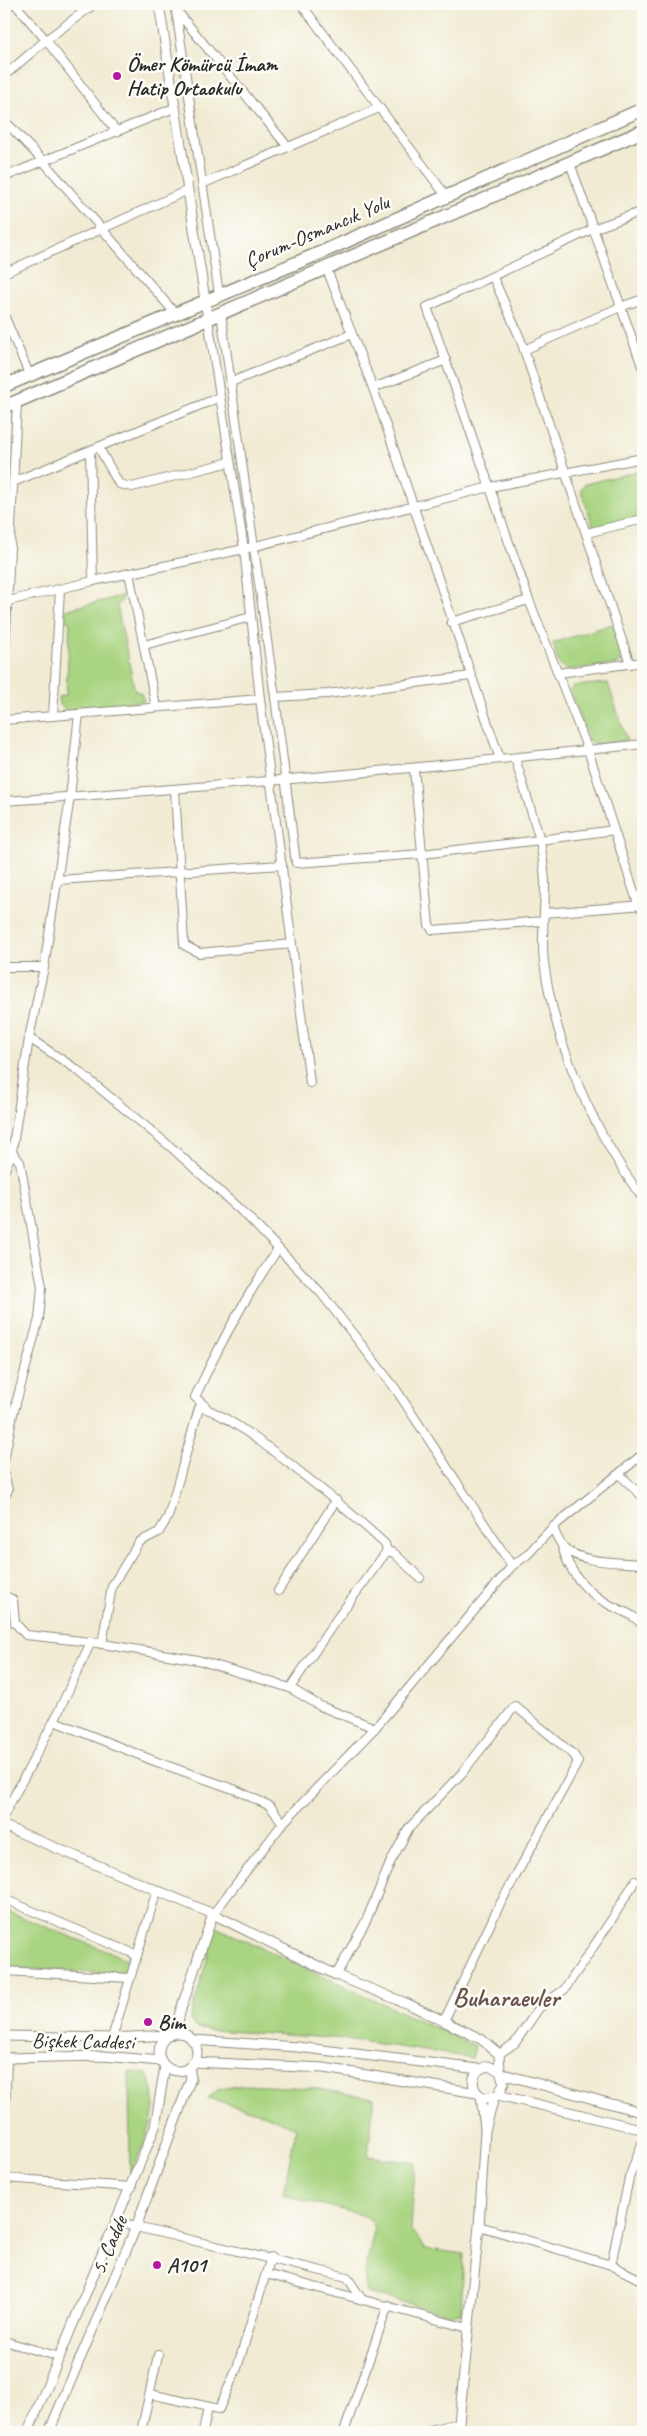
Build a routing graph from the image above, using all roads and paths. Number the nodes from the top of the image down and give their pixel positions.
1 (15, 4) edge
2 (94, 4) edge
3 (159, 4) edge
4 (301, 4) edge
5 (175, 6) edge
6 (46, 40) junction
7 (4, 76) edge
8 (174, 108) junction
9 (380, 108) junction
10 (643, 109) edge
11 (4, 120) edge
12 (643, 131) edge
13 (117, 132) junction
14 (288, 147) junction
15 (43, 161) junction
16 (570, 163) junction
17 (4, 177) edge
18 (202, 184) junction
19 (188, 190) junction
20 (447, 197) junction
21 (643, 211) edge
22 (101, 228) junction
23 (593, 229) junction
24 (326, 267) junction
25 (4, 273) edge
26 (493, 277) junction
27 (219, 294) junction
28 (643, 299) edge
29 (205, 300) junction
30 (620, 307) junction
31 (175, 313) junction
32 (221, 313) junction
33 (4, 315) edge
34 (208, 319) junction
35 (352, 334) junction
36 (524, 350) junction
37 (446, 360) junction
38 (643, 369) edge
39 (30, 374) junction
40 (231, 382) junction
41 (4, 386) edge
42 (372, 388) junction
43 (220, 398) junction
44 (17, 402) junction
45 (4, 407) edge
46 (99, 448) junction
47 (90, 452) junction
48 (643, 458) edge
49 (230, 462) junction
50 (567, 474) junction
51 (13, 482) junction
52 (490, 487) junction
53 (13, 491) junction
54 (4, 495) edge
55 (413, 505) junction
56 (643, 520) edge
57 (587, 533) junction
58 (254, 547) junction
59 (244, 549) junction
60 (129, 573) junction
61 (93, 581) junction
62 (60, 588) junction
63 (529, 600) junction
64 (8, 601) junction
65 (251, 617) junction
66 (451, 622) junction
67 (5, 640) edge
68 (144, 645) junction
69 (643, 662) edge
70 (630, 664) junction
71 (4, 673) edge
72 (558, 673) junction
73 (471, 676) junction
74 (276, 697) junction
75 (260, 699) junction
76 (156, 707) junction
77 (79, 714) junction
78 (53, 716) junction
79 (4, 720) edge
80 (643, 744) edge
81 (588, 750) junction
82 (515, 758) junction
83 (500, 759) junction
84 (414, 769) junction
85 (286, 779) junction
86 (271, 781) junction
87 (175, 790) junction
88 (70, 797) junction
89 (4, 801) edge
90 (614, 830) junction
91 (540, 840) junction
92 (422, 854) junction
93 (282, 864) junction
94 (180, 872) junction
95 (58, 880) junction
96 (642, 907) edge
97 (543, 917) junction
98 (292, 944) junction
99 (4, 967) edge
100 (44, 967) junction
101 (29, 1038) junction
102 (310, 1083) dead end
103 (8, 1151) edge
104 (4, 1172) edge
105 (643, 1198) edge
106 (278, 1249) junction
107 (206, 1407) junction
108 (643, 1454) edge
109 (4, 1460) edge
110 (4, 1472) edge
111 (619, 1474) junction
112 (643, 1497) edge
113 (4, 1498) edge
114 (336, 1500) junction
115 (553, 1528) junction
116 (562, 1546) junction
117 (387, 1551) junction
118 (643, 1564) edge
119 (512, 1566) junction
120 (420, 1578) dead end
121 (278, 1591) dead end
122 (4, 1595) edge
123 (643, 1626) edge
124 (91, 1642) junction
125 (102, 1644) junction
126 (290, 1688) junction
127 (54, 1721) junction
128 (375, 1728) junction
129 (4, 1815) edge
130 (283, 1823) junction
131 (4, 1826) edge
132 (634, 1881) dead end
133 (157, 1890) junction
134 (4, 1899) edge
135 (213, 1914) junction
136 (137, 1955) junction
137 (4, 1971) edge
138 (336, 1975) junction
139 (130, 1978) junction
140 (444, 2021) junction
141 (173, 2034) junction
142 (4, 2036) edge
143 (112, 2038) junction
144 (192, 2040) junction
145 (499, 2054) junction
146 (5, 2058) edge
147 (163, 2063) junction
148 (191, 2065) junction
149 (479, 2070) junction
150 (501, 2073) junction
151 (479, 2095) junction
152 (496, 2096) junction
153 (643, 2116) edge
154 (643, 2126) edge
155 (485, 2131) junction
156 (643, 2141) edge
157 (4, 2143) edge
158 (4, 2178) edge
159 (132, 2187) junction
160 (117, 2221) junction
161 (479, 2226) junction
162 (136, 2227) junction
163 (271, 2257) junction
164 (611, 2265) junction
165 (266, 2274) junction
166 (643, 2281) edge
167 (361, 2298) junction
168 (388, 2305) junction
169 (468, 2328) junction
170 (4, 2341) edge
171 (158, 2356) dead end
172 (60, 2357) junction
173 (150, 2394) junction
174 (208, 2407) junction
175 (459, 2428) edge
176 (28, 2432) edge
177 (49, 2432) edge
178 (141, 2432) edge
179 (203, 2432) edge
180 (344, 2432) edge
181 (429, 2432) edge

1 - 6 street
2 - 6 street
3 - 8 street
4 - 9 street
5 - 14 street
5 - 18 street
6 - 7 street
6 - 13 street
8 - 13 street
8 - 19 street
9 - 14 street
9 - 20 street
10 - 20 highway, Çorum-Osmancık Yolu
11 - 15 street
12 - 16 highway, Çorum-Osmancık Yolu
13 - 15 street
14 - 18 street
15 - 17 street
15 - 22 street
16 - 23 street
16 - 24 highway, Çorum-Osmancık Yolu
18 - 27 street
19 - 22 street
19 - 29 street
20 - 27 highway, Çorum-Osmancık Yolu
21 - 23 street
22 - 25 street
22 - 31 street
23 - 26 street
23 - 30 street
24 - 32 highway, Çorum-Osmancık Yolu
24 - 35 street
26 - 36 street
26 - 37 street
27 - 29 highway, Çorum-Osmancık Yolu
28 - 30 street
29 - 31 highway, Çorum-Osmancık Yolu
29 - 34 street
30 - 36 street
30 - 38 street
31 - 39 highway, Çorum-Osmancık Yolu
32 - 34 highway, Çorum-Osmancık Yolu
32 - 40 street
33 - 39 street
34 - 43 street
34 - 44 highway, Çorum-Osmancık Yolu
35 - 40 street
35 - 42 street
36 - 50 street
37 - 42 street
37 - 52 street
39 - 41 highway, Çorum-Osmancık Yolu
40 - 58 street
42 - 55 street
43 - 46 street
43 - 49 street
44 - 45 highway, Çorum-Osmancık Yolu
44 - 51 street
46 - 47 street
46 - 49 street
47 - 51 street
47 - 61 street
48 - 50 street
49 - 59 street
50 - 52 street
50 - 57 street
51 - 53 street
52 - 55 street
52 - 63 street
53 - 54 street
53 - 64 street
55 - 58 street
55 - 66 street
56 - 57 street
57 - 70 street
58 - 59 street
58 - 74 street
59 - 60 street
59 - 65 street
60 - 61 street
60 - 68 street
61 - 62 street
62 - 64 street
62 - 78 street
63 - 66 street
63 - 72 street
64 - 67 street
65 - 68 street
65 - 75 street
66 - 73 street
67 - 71 street
68 - 76 street
69 - 70 street
70 - 72 street
72 - 81 street
73 - 74 street
73 - 83 street
74 - 85 street
75 - 76 street
75 - 86 street
76 - 77 street
77 - 78 street
77 - 88 street
78 - 79 street
80 - 81 street
81 - 82 street
81 - 90 street
82 - 83 street
82 - 91 street
83 - 84 street
84 - 85 street
84 - 92 street
85 - 86 street
85 - 92 street
86 - 87 street
86 - 93 street
87 - 88 street
87 - 94 street
88 - 89 street
88 - 95 street
90 - 91 street
90 - 96 street
91 - 92 street
91 - 97 street
92 - 97 street
93 - 94 street
93 - 98 street
94 - 95 street
94 - 98 street
95 - 100 street
96 - 97 street
97 - 105 street
98 - 102 street
99 - 100 street
100 - 101 street
101 - 103 street
101 - 106 street
103 - 104 street
103 - 109 street
106 - 107 street
106 - 119 street
107 - 114 street
107 - 125 street
108 - 111 street
110 - 113 street
111 - 112 street
111 - 115 street
114 - 117 street
114 - 121 street
115 - 116 street
115 - 119 street
116 - 118 street
116 - 123 street
117 - 120 street
117 - 126 street
119 - 128 street
122 - 124 street
124 - 125 street
124 - 127 street
125 - 126 street
126 - 128 street
127 - 129 street
127 - 130 street
128 - 130 street
130 - 135 street
131 - 133 street
132 - 145 street
133 - 135 street
133 - 136 street
134 - 136 street
135 - 138 street
135 - 141 street
136 - 139 street
137 - 139 street
138 - 140 street
138 - 140 street
139 - 143 street
140 - 145 street
141 - 143 street, Bişkek Caddesi
141 - 144 street
141 - 147 street
142 - 143 street, Bişkek Caddesi
144 - 148 street
144 - 149 street
145 - 150 street
146 - 147 street, Bişkek Caddesi
146 - 157 street
147 - 148 street
147 - 159 street, 5. Cadde
148 - 151 street
148 - 162 street, 5. Cadde
149 - 150 street
149 - 151 street
150 - 152 street
150 - 153 street
151 - 152 street
151 - 155 street
152 - 154 street
152 - 155 street
155 - 161 street
156 - 164 street
158 - 159 street
159 - 160 street, 5. Cadde
160 - 162 street
160 - 172 street, 5. Cadde
161 - 164 street
161 - 169 street
162 - 163 street
162 - 177 street, 5. Cadde
163 - 165 street
163 - 167 street
164 - 166 street
165 - 167 street
165 - 174 street
167 - 168 street
168 - 169 street
168 - 180 street
169 - 175 street
170 - 172 street
171 - 173 street
172 - 176 street, 5. Cadde
173 - 174 street
173 - 178 street
174 - 179 street
175 - 181 street

